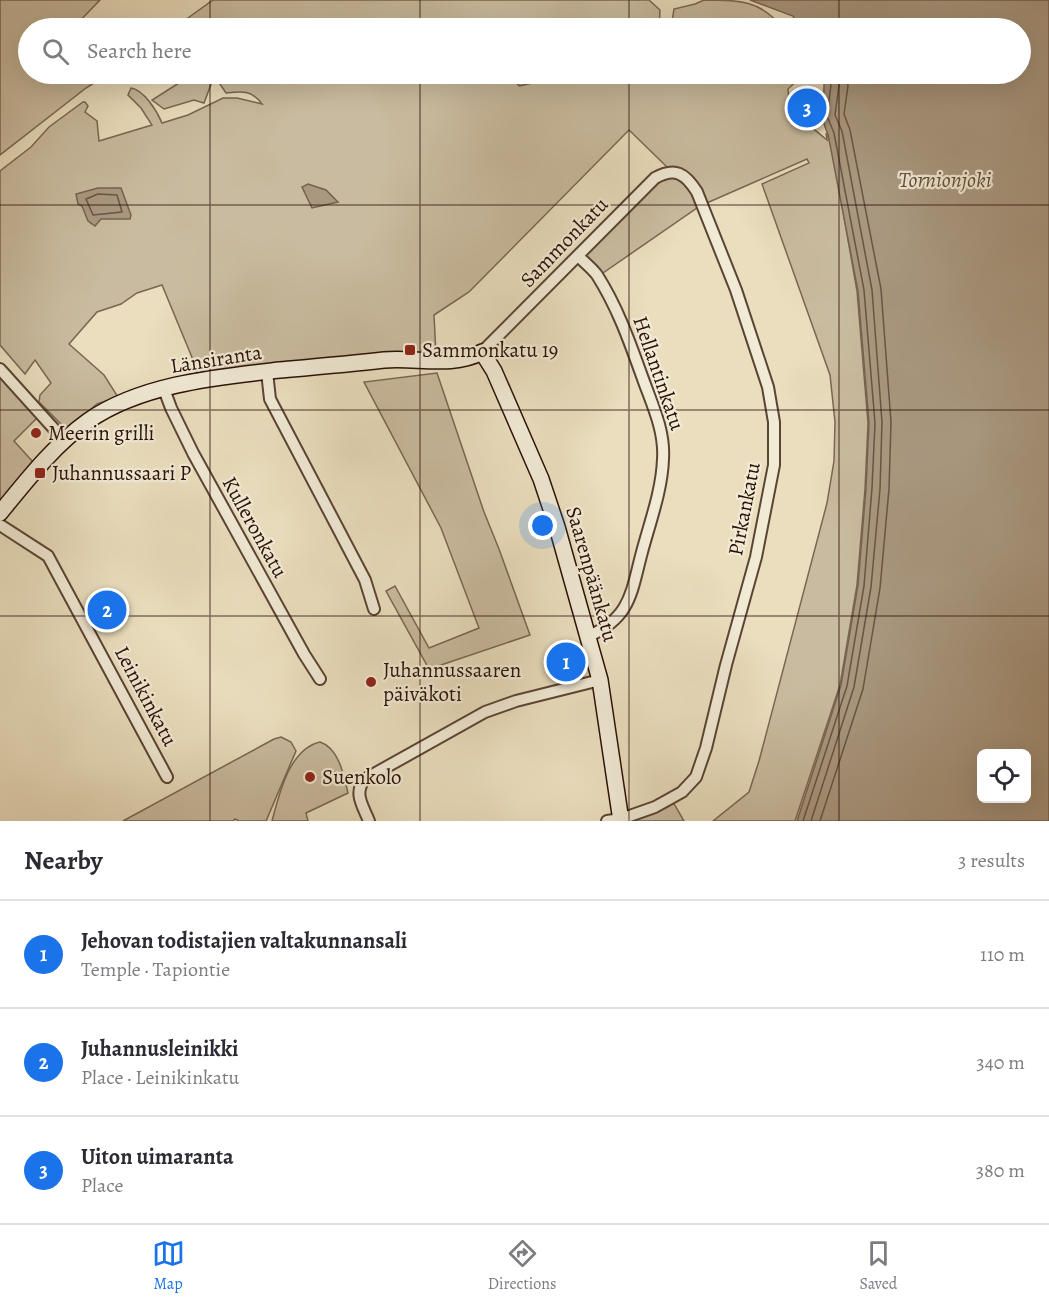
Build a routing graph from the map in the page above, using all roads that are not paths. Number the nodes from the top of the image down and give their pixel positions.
1 (678, 173) joint
2 (578, 256) junction
3 (482, 352) junction
4 (0, 369) edge
5 (267, 372) junction
6 (164, 389) junction
7 (63, 440) junction
8 (0, 513) edge
9 (0, 525) edge
10 (374, 609) dead end
11 (589, 636) junction
12 (320, 679) dead end
13 (600, 680) junction
14 (168, 777) dead end
15 (616, 820) edge
16 (369, 821) edge

1 - 2 street, Sammonkatu
1 - 15 street, Pirkankatu
2 - 3 street, Sammonkatu
2 - 11 street, Hellantinkatu
3 - 5 street, Länsiranta
3 - 11 street, Saarenpäänkatu
4 - 7 street
5 - 6 street, Länsiranta
5 - 10 street
6 - 7 street, Länsiranta
6 - 12 street, Kulleronkatu
7 - 8 street, Länsiranta
9 - 14 street, Leinikinkatu
11 - 13 street, Saarenpäänkatu
13 - 15 street, Saarenpäänkatu
13 - 16 street

